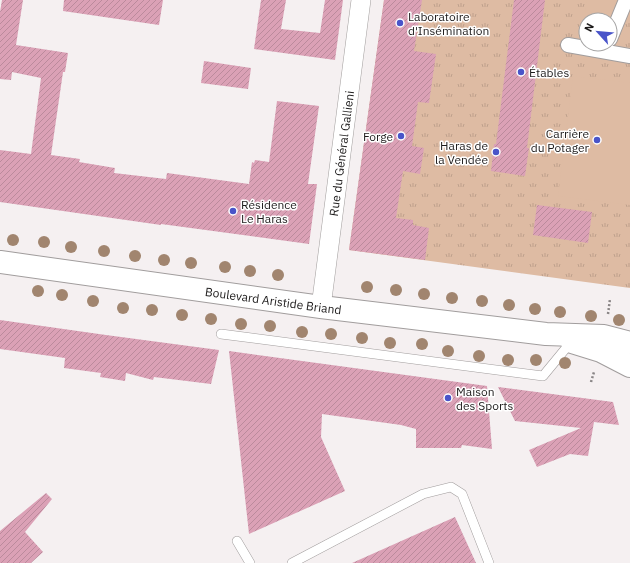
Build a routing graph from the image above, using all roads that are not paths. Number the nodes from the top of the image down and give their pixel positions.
1 (361, 0) edge
2 (626, 0) edge
3 (618, 20) edge
4 (568, 45) dead end
5 (578, 45) edge
6 (618, 50) edge
7 (630, 56) edge
8 (0, 262) edge
9 (321, 307) junction
10 (222, 334) dead end
11 (546, 334) junction
12 (571, 342) junction
13 (630, 343) edge
14 (630, 366) edge
15 (237, 541) dead end
16 (250, 563) edge
17 (292, 563) edge
18 (489, 563) edge

1 - 9 street, Rue du Général Gallieni
2 - 3 street
4 - 5 street
6 - 7 street
8 - 9 main road, Boulevard Aristide Briand
9 - 11 main road, Boulevard Aristide Briand
10 - 12 lane
11 - 12 main road, Boulevard Aristide Briand
11 - 13 main road, Boulevard Aristide Briand
12 - 14 main road, Boulevard Aristide Briand
15 - 16 lane
17 - 18 lane

